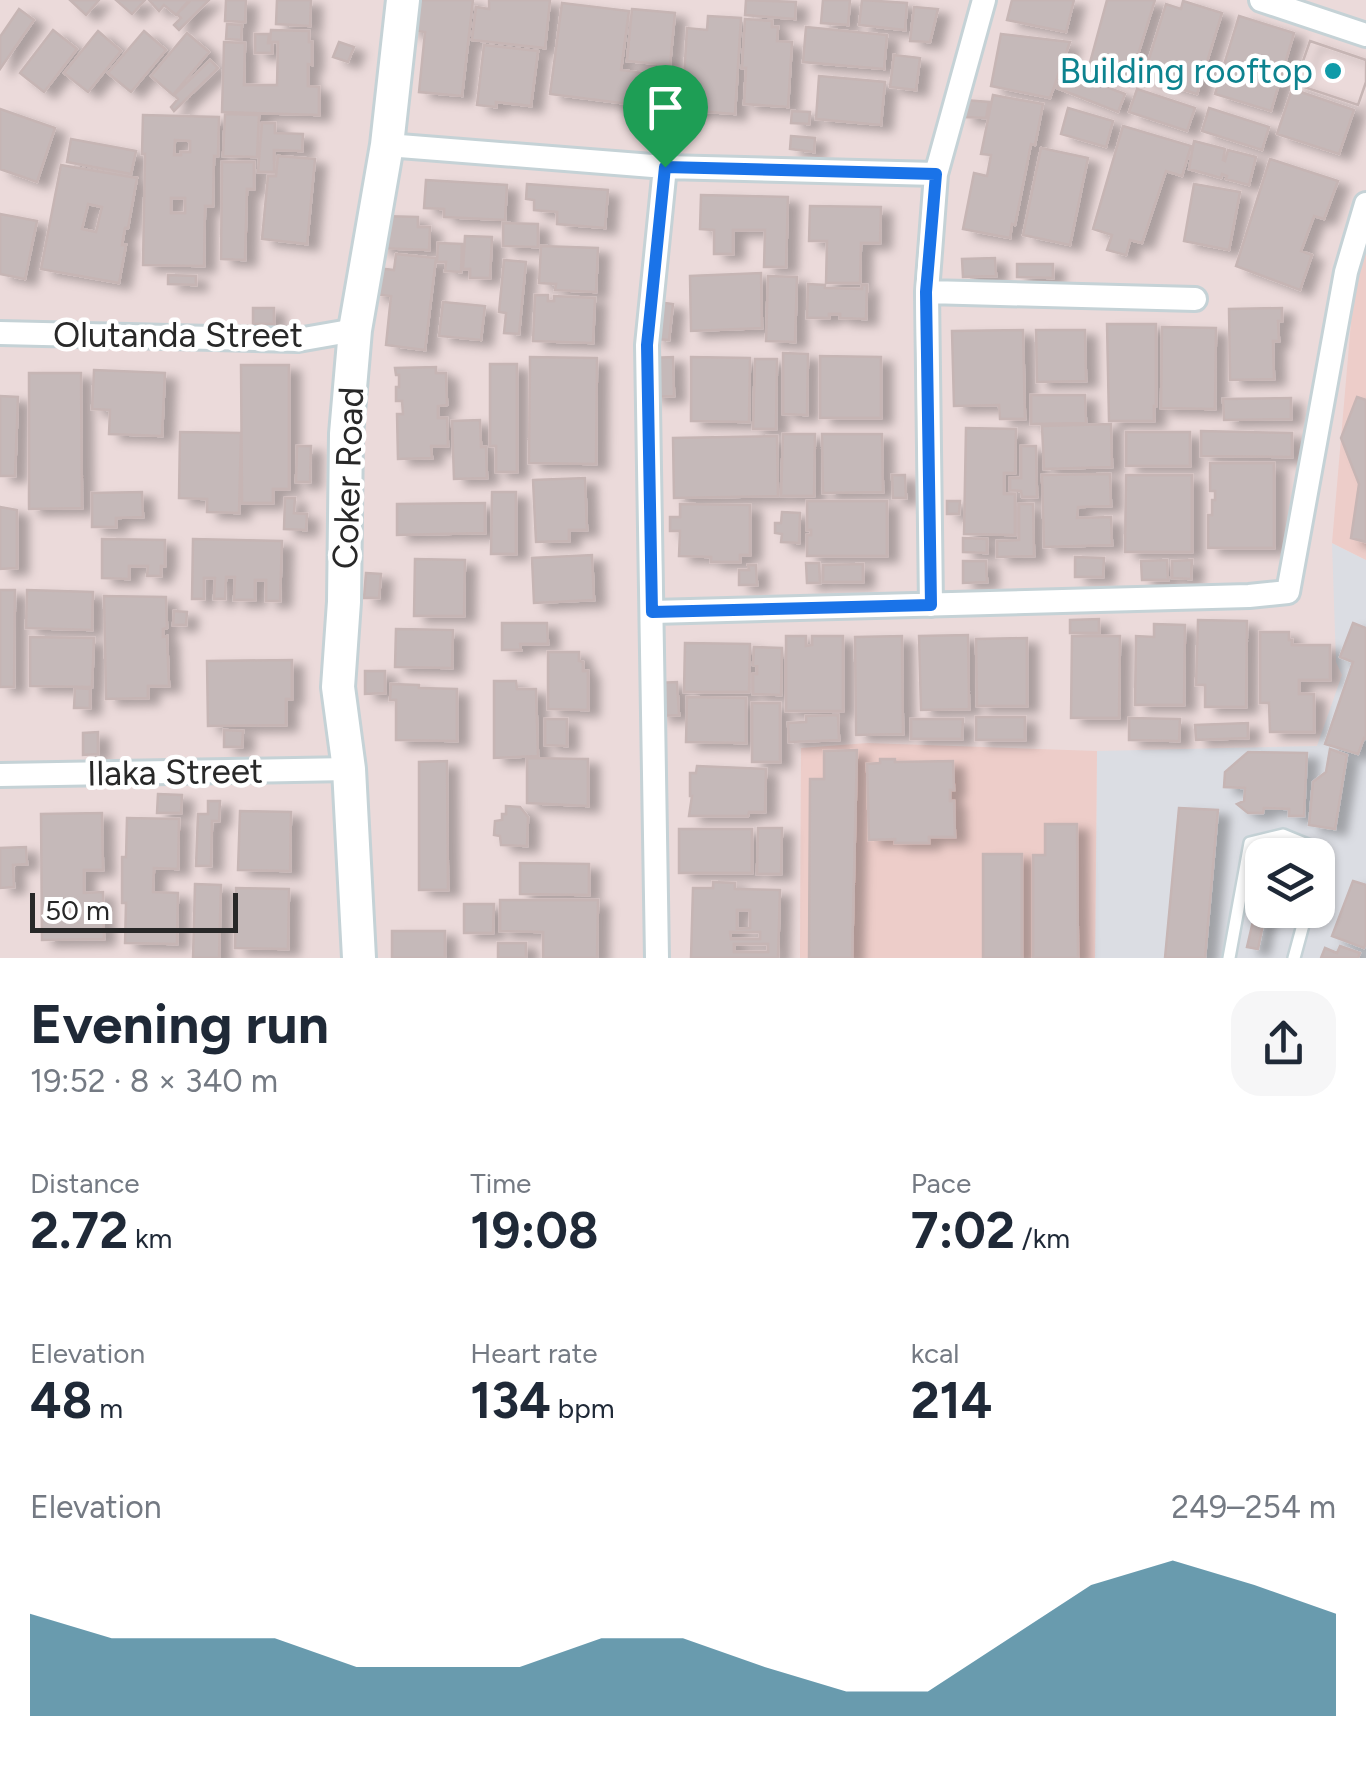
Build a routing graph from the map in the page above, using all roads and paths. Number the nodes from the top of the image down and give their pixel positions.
1 (403, 0) edge
2 (984, 0) edge
3 (1261, 0) edge
4 (1366, 35) edge
5 (387, 145) junction
6 (665, 167) junction
7 (936, 174) junction
8 (1366, 204) edge
9 (926, 292) junction
10 (1195, 299) dead end
11 (355, 330) junction
12 (0, 333) edge
13 (931, 605) junction
14 (652, 612) junction
15 (349, 769) junction
16 (0, 775) edge
17 (1268, 838) edge
18 (1292, 838) edge
19 (1245, 872) edge
20 (1303, 928) edge
21 (359, 958) edge
22 (657, 958) edge
23 (1230, 958) edge
24 (1294, 958) edge

1 - 5 main road, Coker Road
2 - 7 street
3 - 4 street
5 - 6 street
5 - 11 main road, Coker Road
6 - 7 street
6 - 14 street
7 - 9 street
8 - 13 street
9 - 10 street
9 - 13 street
11 - 12 street, Olutanda Street
11 - 15 main road, Coker Road
13 - 14 street
14 - 22 street
15 - 16 street, Ilaka Street
15 - 21 main road, Coker Road
17 - 18 lane
19 - 23 lane
20 - 24 lane

